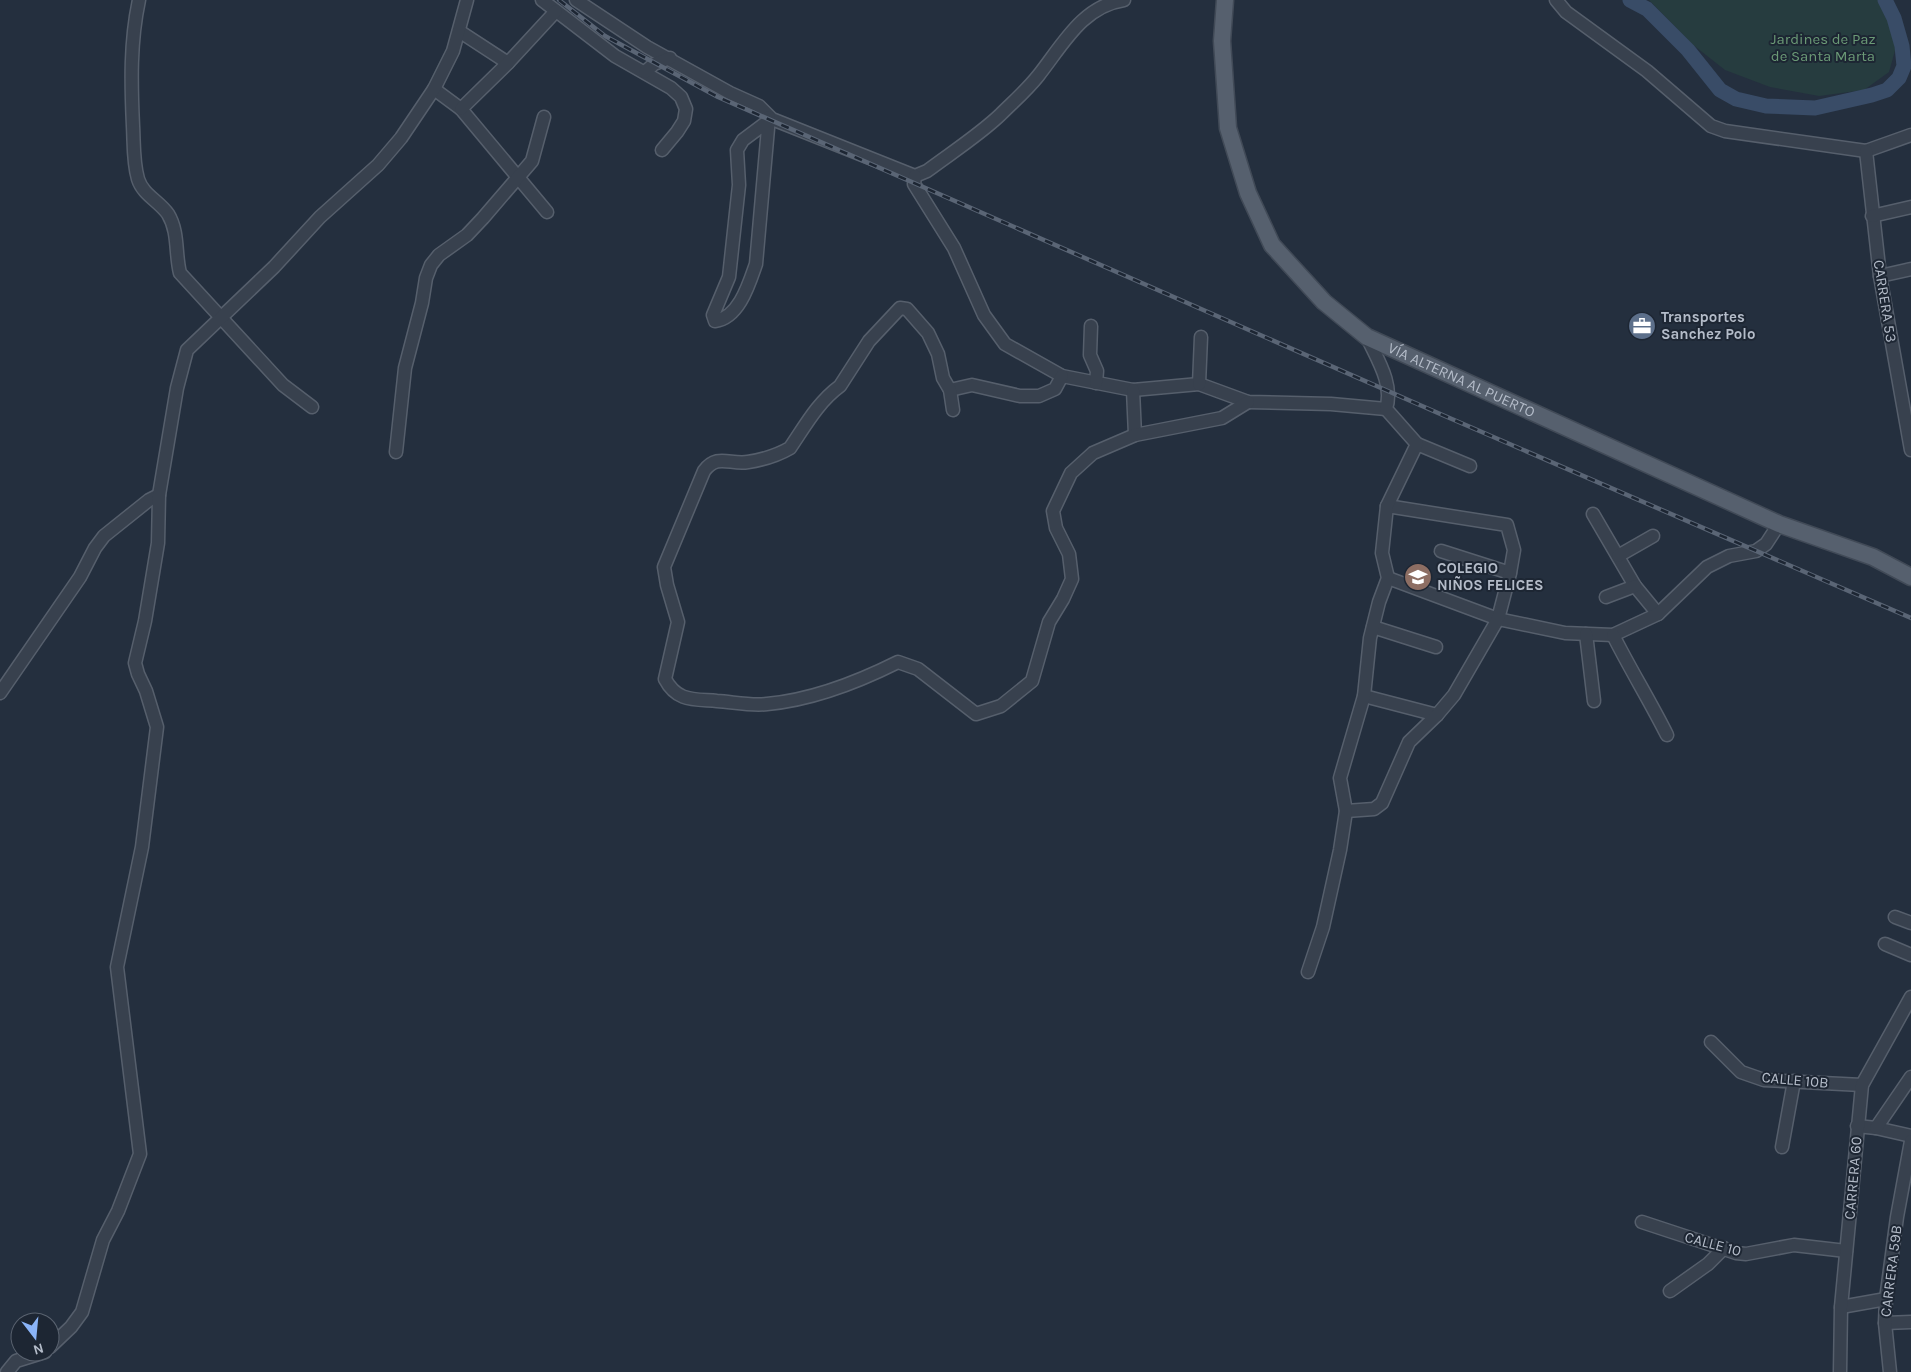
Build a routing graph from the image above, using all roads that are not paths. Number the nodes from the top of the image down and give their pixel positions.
1 (139, 0) edge
2 (466, 0) edge
3 (542, 0) edge
4 (576, 0) edge
5 (1124, 0) edge
6 (1225, 0) edge
7 (1556, 0) edge
8 (556, 12) junction
9 (459, 31) junction
10 (670, 58) junction
11 (508, 63) junction
12 (645, 72) junction
13 (434, 89) junction
14 (461, 109) junction
15 (544, 117) dead end
16 (768, 120) junction
17 (1911, 135) edge
18 (662, 150) dead end
19 (1866, 151) junction
20 (915, 176) junction
21 (518, 177) junction
22 (1911, 207) edge
23 (547, 212) dead end
24 (1872, 216) junction
25 (1911, 269) edge
26 (1880, 276) junction
27 (220, 319) junction
28 (1090, 326) dead end
29 (1201, 337) dead end
30 (1367, 337) junction
31 (1062, 376) junction
32 (1096, 382) junction
33 (1199, 384) junction
34 (950, 390) junction
35 (1133, 390) junction
36 (1248, 402) junction
37 (312, 407) dead end
38 (1386, 409) junction
39 (953, 410) dead end
40 (1135, 435) junction
41 (1910, 442) edge
42 (1416, 444) junction
43 (396, 452) dead end
44 (1470, 466) dead end
45 (158, 495) junction
46 (1387, 506) junction
47 (1593, 514) dead end
48 (1779, 524) junction
49 (1653, 536) dead end
50 (1441, 551) dead end
51 (1618, 556) junction
52 (1510, 573) junction
53 (1911, 577) edge
54 (1388, 578) junction
55 (1635, 586) junction
56 (1606, 597) dead end
57 (1658, 614) junction
58 (1498, 618) junction
59 (1372, 627) junction
60 (1586, 634) junction
61 (1613, 635) junction
62 (1436, 647) dead end
63 (0, 693) edge
64 (1364, 696) junction
65 (1594, 701) dead end
66 (1437, 715) junction
67 (1667, 734) dead end
68 (1346, 811) junction
69 (1895, 917) dead end
70 (1911, 923) edge
71 (1885, 944) dead end
72 (1911, 955) edge
73 (1308, 972) dead end
74 (1911, 997) edge
75 (1711, 1042) dead end
76 (1911, 1077) edge
77 (1794, 1081) junction
78 (1862, 1085) junction
79 (1857, 1126) junction
80 (1876, 1128) junction
81 (1911, 1136) edge
82 (1911, 1141) edge
83 (1782, 1147) dead end
84 (1642, 1222) dead end
85 (1724, 1248) junction
86 (1846, 1251) junction
87 (1670, 1290) dead end
88 (1886, 1299) junction
89 (1841, 1307) junction
90 (1911, 1322) edge
91 (1884, 1323) junction
92 (60, 1337) edge
93 (15, 1362) edge
94 (7, 1372) edge
95 (1840, 1372) edge
96 (1890, 1372) edge

1 - 27 street
2 - 9 street
3 - 8 street
4 - 10 street
5 - 20 street
6 - 30 main road, VÍA ALTERNA AL PUERTO
7 - 19 street
8 - 11 street
8 - 12 street
9 - 11 street
9 - 13 street
10 - 12 street
10 - 16 street
11 - 14 street
12 - 18 street
13 - 14 street
13 - 27 street
14 - 21 street
15 - 21 street
16 - 16 street
16 - 20 street
17 - 19 street
19 - 24 street, CARRERA 53
20 - 31 street
21 - 23 street
21 - 43 street
22 - 24 street
24 - 26 street, CARRERA 53
25 - 26 street
26 - 41 street, CARRERA 53
27 - 37 street
27 - 45 street
28 - 32 street
29 - 33 street
30 - 38 street
30 - 48 main road, VÍA ALTERNA AL PUERTO
31 - 32 street
31 - 34 street
32 - 35 street
33 - 35 street
33 - 36 street
34 - 39 street
34 - 40 street
35 - 40 street
36 - 38 street
36 - 40 street
38 - 42 street
42 - 44 street
42 - 46 street
45 - 63 street
45 - 92 street
46 - 52 street
46 - 54 street
47 - 51 street
48 - 53 main road, VÍA ALTERNA AL PUERTO
48 - 57 street
49 - 51 street
50 - 52 street
51 - 55 street
52 - 58 street
54 - 58 street
54 - 59 street
55 - 56 street
55 - 57 street
57 - 61 street
58 - 60 street
58 - 66 street
59 - 62 street
59 - 64 street
60 - 61 street
60 - 65 street
61 - 67 street
64 - 66 street
64 - 68 street
66 - 68 street
68 - 73 street
69 - 70 street
71 - 72 street
74 - 78 street, CARRERA 60
75 - 77 street, CALLE 10B
76 - 80 street
77 - 78 street, CALLE 10B
77 - 83 street
78 - 79 street, CARRERA 60
79 - 80 street
79 - 86 street, CARRERA 60
80 - 81 street
82 - 88 street, CARRERA 59B
84 - 85 street, CALLE 10
85 - 86 street, CALLE 10
85 - 87 street
86 - 89 street, CARRERA 60
88 - 89 street
88 - 91 street, CARRERA 59B
89 - 95 street, CARRERA 60
90 - 91 street
91 - 96 street, CARRERA 59B
93 - 94 street

